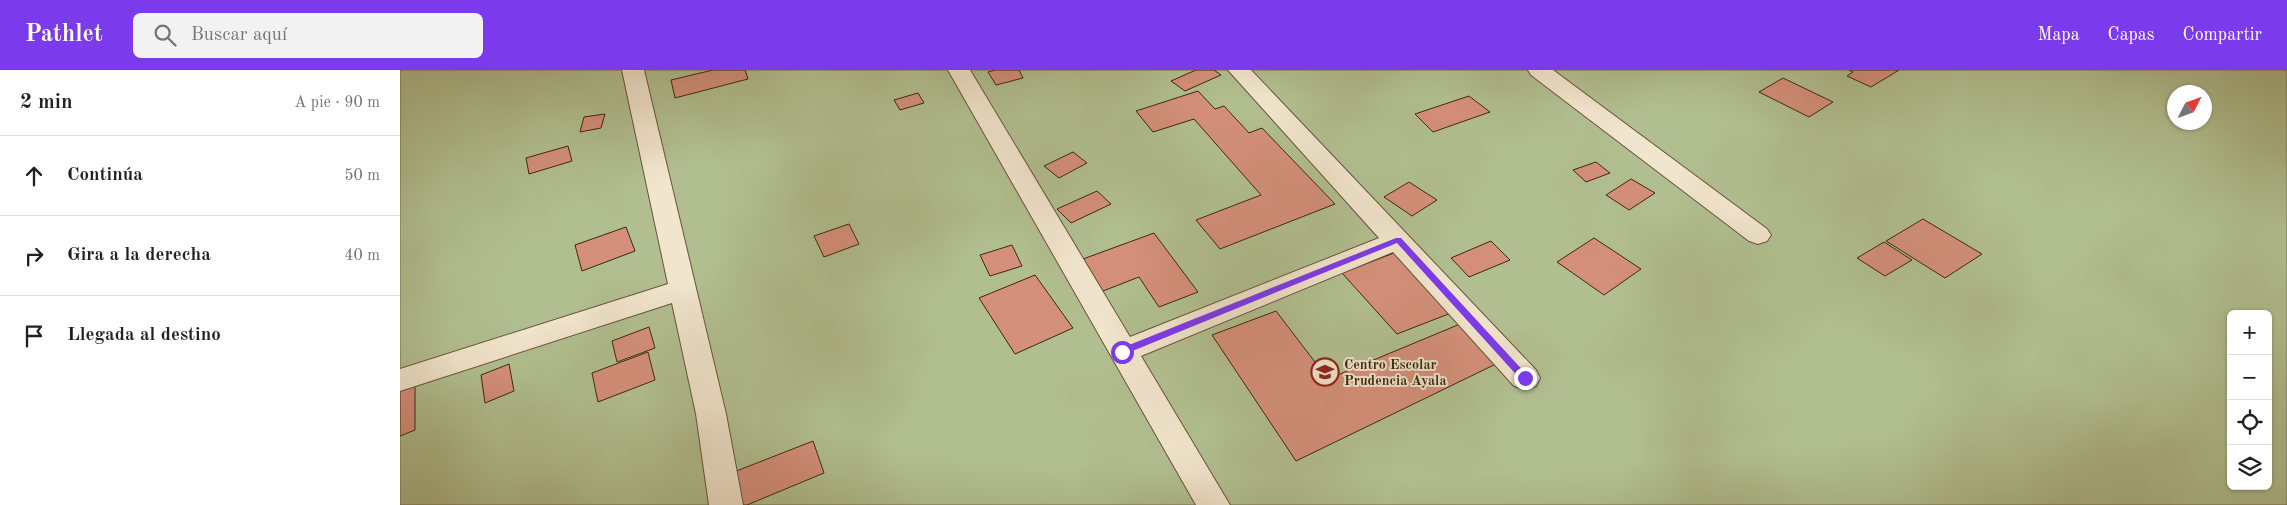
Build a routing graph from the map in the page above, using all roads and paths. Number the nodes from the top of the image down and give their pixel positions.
1 (634, 70) edge
2 (959, 70) edge
3 (1239, 70) edge
4 (1539, 70) edge
5 (1758, 235) dead end
6 (1398, 240) junction
7 (683, 289) junction
8 (1122, 352) junction
9 (1525, 378) dead end
10 (400, 380) edge
11 (726, 505) edge
12 (1213, 505) edge

1 - 7 street
2 - 8 street
3 - 6 street
4 - 5 street
6 - 8 street
6 - 9 street
7 - 10 street
7 - 11 street
8 - 12 street

